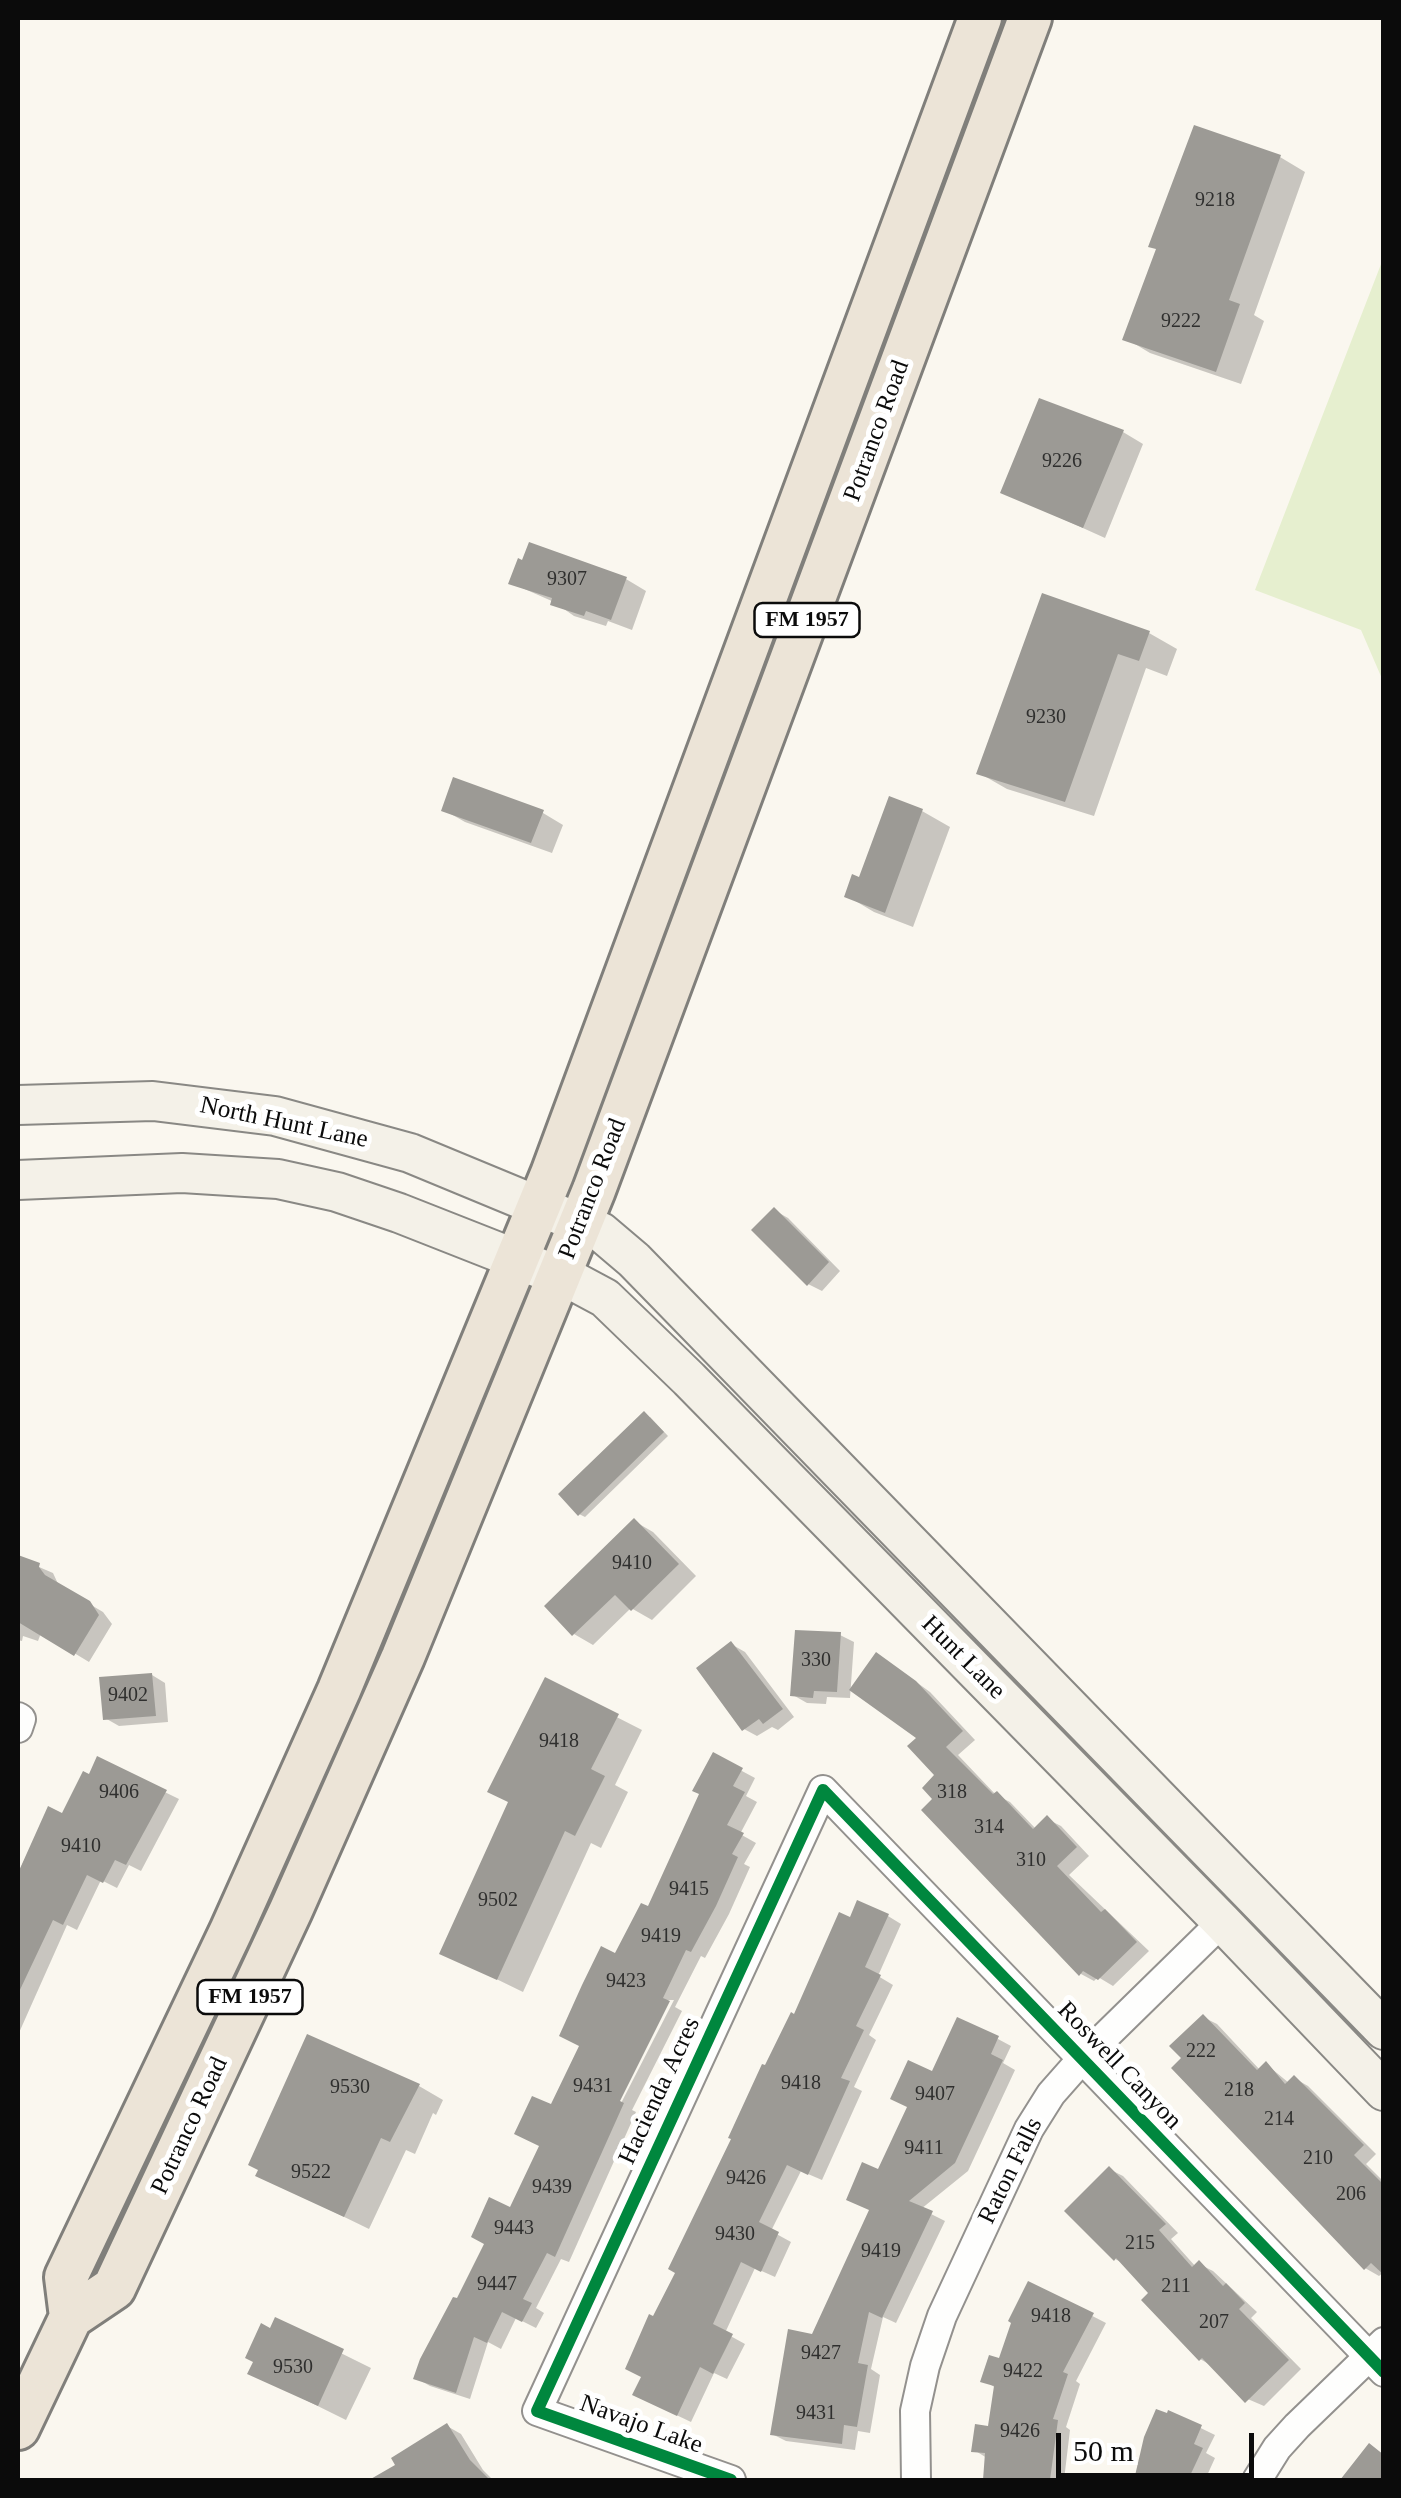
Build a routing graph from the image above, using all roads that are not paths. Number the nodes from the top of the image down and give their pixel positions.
1 (980, 18) edge
2 (1030, 18) edge
3 (912, 199) junction
4 (865, 463) junction
5 (797, 514) junction
6 (745, 785) junction
7 (18, 1104) edge
8 (18, 1180) edge
9 (539, 1204) junction
10 (580, 1221) junction
11 (518, 1260) junction
12 (559, 1276) junction
13 (808, 1501) junction
14 (974, 1610) junction
15 (360, 1637) junction
16 (403, 1657) junction
17 (338, 1690) junction
18 (824, 1790) joint
19 (291, 1910) junction
20 (1222, 1922) junction
21 (231, 1930) junction
22 (1384, 2030) edge
23 (1081, 2060) junction
24 (1384, 2091) edge
25 (146, 2220) junction
26 (71, 2317) junction
27 (1379, 2357) edge
28 (536, 2411) joint
29 (18, 2428) edge
30 (731, 2480) edge
31 (916, 2480) edge
32 (1257, 2480) edge

1 - 3 main road, Potranco Road / FM 1957
2 - 4 main road, Potranco Road / FM 1957
3 - 4 main road
3 - 5 main road, Potranco Road / FM 1957
4 - 6 main road, Potranco Road / FM 1957
5 - 6 main road
5 - 9 main road, Potranco Road / FM 1957
6 - 10 main road, Potranco Road / FM 1957
7 - 9 main road, North Hunt Lane
8 - 11 main road
9 - 10 main road, Hunt Lane
9 - 11 main road, Potranco Road / FM 1957
10 - 12 main road, Potranco Road / FM 1957
10 - 14 main road, Hunt Lane
11 - 12 main road, Hunt Lane
11 - 15 main road, Potranco Road / FM 1957
12 - 13 main road, Hunt Lane
12 - 16 main road, Potranco Road / FM 1957
13 - 14 main road
13 - 20 main road, Hunt Lane
14 - 22 main road, Hunt Lane
15 - 16 main road
15 - 17 main road, Potranco Road / FM 1957
16 - 19 main road, Potranco Road / FM 1957
17 - 19 main road
17 - 21 main road, Potranco Road / FM 1957
18 - 23 street, Roswell Canyon
18 - 28 street, Hacienda Acres
19 - 25 main road, Potranco Road / FM 1957
20 - 23 street, Raton Falls
20 - 24 main road, Hunt Lane
21 - 25 main road
21 - 26 main road, Potranco Road / FM 1957
23 - 27 street, Roswell Canyon
23 - 31 street, Raton Falls
25 - 26 main road, Potranco Road / FM 1957
26 - 29 main road, Potranco Road / FM 1957
27 - 32 street
28 - 30 street, Navajo Lake

